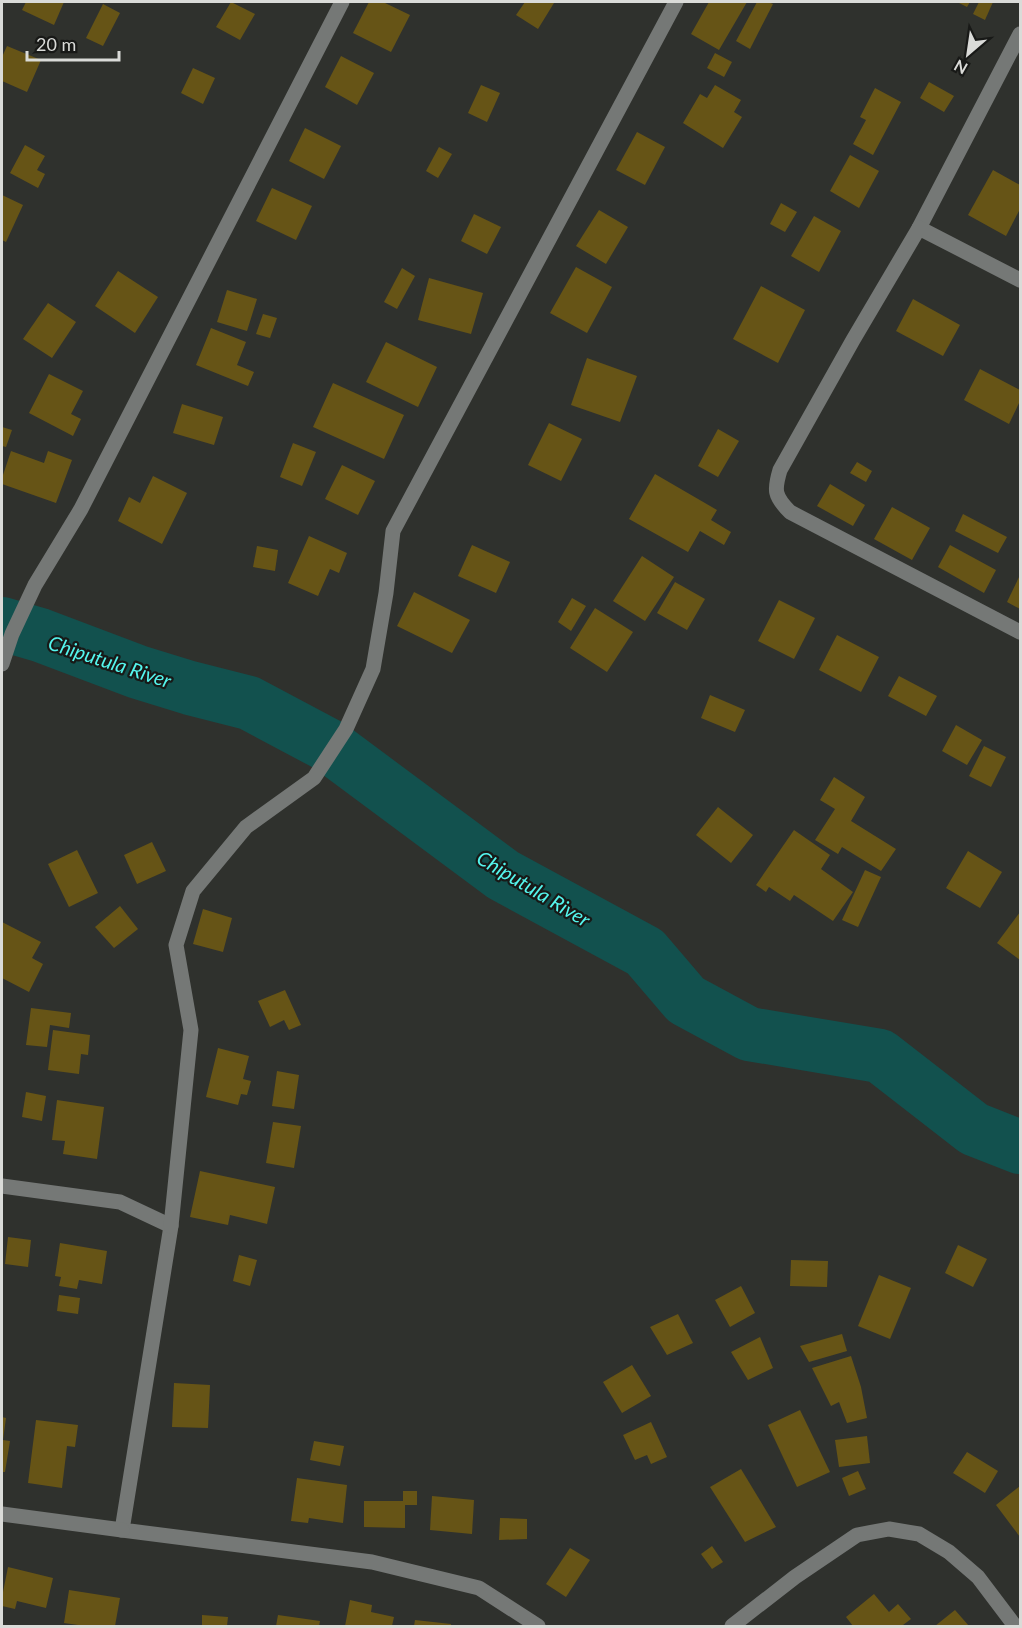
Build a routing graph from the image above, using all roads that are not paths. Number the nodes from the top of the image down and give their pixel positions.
1 (342, 2) edge
2 (676, 2) edge
3 (1020, 34) edge
4 (919, 228) junction
5 (1020, 280) edge
6 (1020, 632) edge
7 (2, 664) edge
8 (2, 1186) edge
9 (171, 1226) junction
10 (2, 1514) edge
11 (122, 1530) junction
12 (538, 1626) edge
13 (732, 1626) edge
14 (1015, 1626) edge

1 - 7 street
2 - 9 street
3 - 4 street
4 - 5 street
4 - 6 street
8 - 9 street
9 - 11 street
10 - 11 street
11 - 12 street
13 - 14 street

